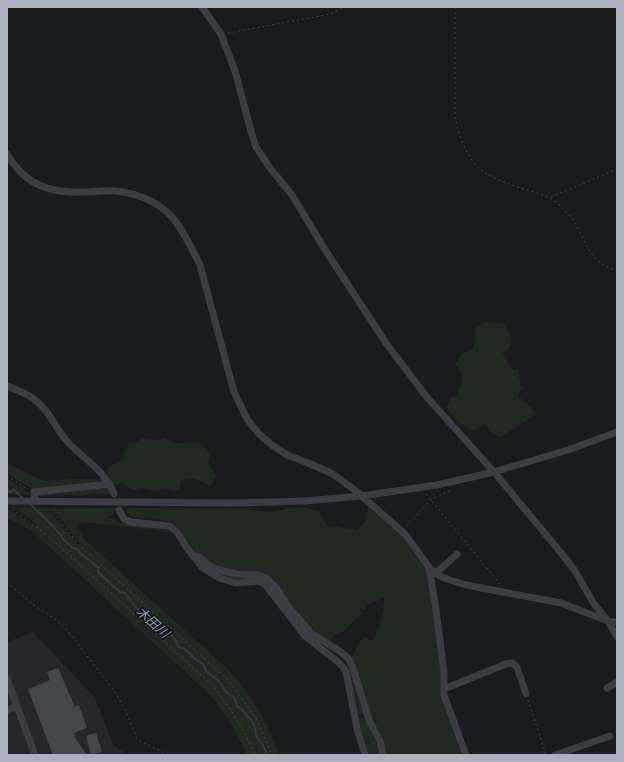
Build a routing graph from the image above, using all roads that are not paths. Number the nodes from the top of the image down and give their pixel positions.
1 (202, 7) edge
2 (7, 154) edge
3 (7, 386) edge
4 (617, 432) edge
5 (494, 472) junction
6 (110, 484) junction
7 (114, 494) dead end
8 (361, 496) junction
9 (8, 501) edge
10 (35, 502) junction
11 (120, 510) dead end
12 (179, 535) junction
13 (457, 554) dead end
14 (429, 567) junction
15 (436, 573) junction
16 (608, 621) junction
17 (617, 622) edge
18 (617, 636) edge
19 (7, 679) edge
20 (617, 682) edge
21 (607, 688) dead end
22 (444, 689) junction
23 (526, 694) road end
24 (17, 706) junction
25 (7, 710) edge
26 (354, 714) junction
27 (369, 720) junction
28 (610, 736) dead end
29 (35, 755) edge
30 (365, 755) edge
31 (383, 755) edge
32 (466, 755) edge
33 (555, 755) edge

1 - 5 street
2 - 8 street
3 - 6 street
4 - 5 street
5 - 8 street
5 - 16 street
6 - 7 street
6 - 10 street
8 - 10 street
8 - 14 street
9 - 10 street
11 - 12 street
12 - 26 street
12 - 27 street
13 - 15 street
14 - 15 street
14 - 22 street
15 - 16 street
16 - 17 street
16 - 18 street
19 - 24 street
20 - 21 street
22 - 23 street
22 - 32 street
24 - 25 street
24 - 29 street
26 - 27 street
26 - 30 street
27 - 31 street
28 - 33 street

